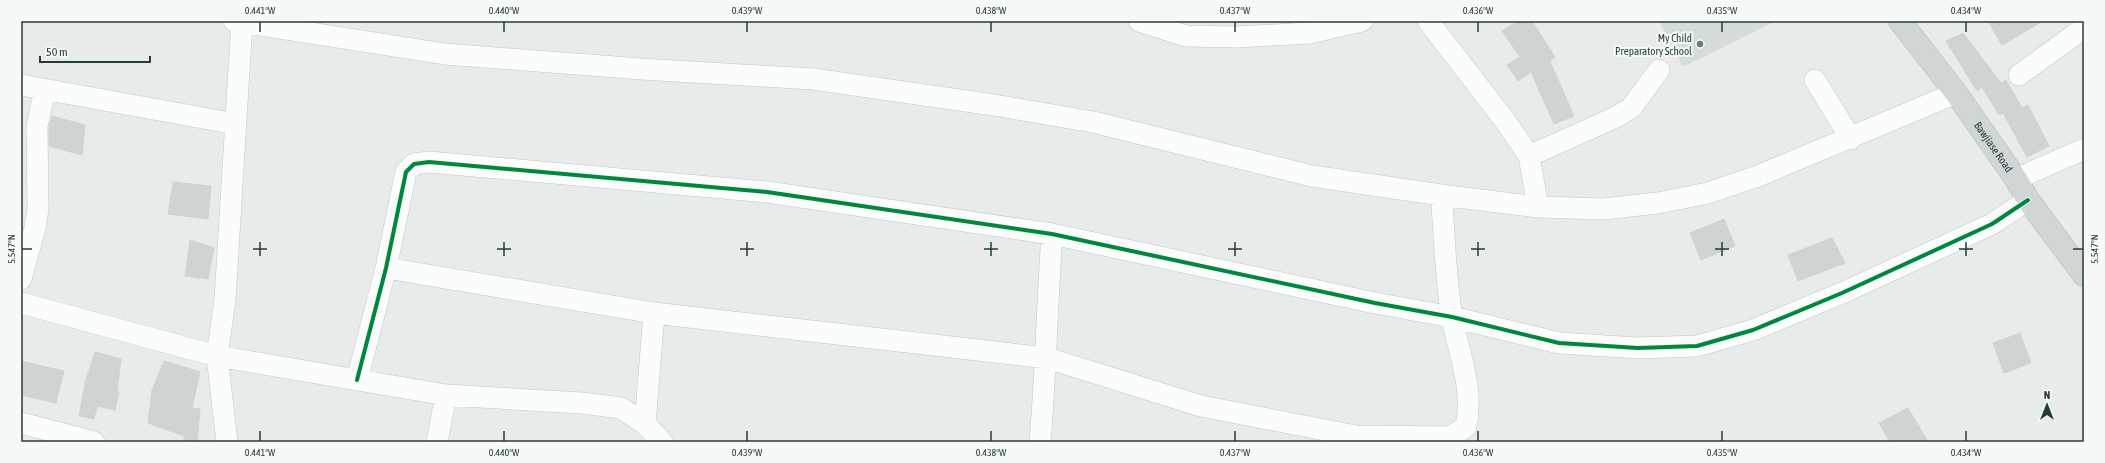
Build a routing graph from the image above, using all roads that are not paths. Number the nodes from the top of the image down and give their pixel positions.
1 (1139, 21) edge
2 (1362, 21) edge
3 (1428, 21) edge
4 (1900, 21) edge
5 (240, 22) edge
6 (2084, 28) edge
7 (1659, 70) dead end
8 (2019, 75) dead end
9 (1815, 80) dead end
10 (21, 85) edge
11 (45, 90) junction
12 (1956, 94) junction
13 (236, 124) junction
14 (1851, 139) junction
15 (2084, 149) edge
16 (1528, 156) junction
17 (2016, 179) junction
18 (1441, 195) junction
19 (2028, 200) junction
20 (1538, 207) junction
21 (1052, 234) junction
22 (386, 268) junction
23 (2084, 275) edge
24 (21, 279) edge
25 (21, 304) edge
26 (654, 313) junction
27 (1452, 316) junction
28 (217, 356) junction
29 (1047, 358) junction
30 (357, 380) junction
31 (446, 395) junction
32 (21, 423) edge
33 (645, 424) junction
34 (94, 442) edge
35 (228, 442) edge
36 (437, 442) edge
37 (662, 442) edge
38 (1040, 442) edge

1 - 2 street
3 - 16 street
4 - 12 main road, Bawjiase Road
5 - 13 street
5 - 18 street
6 - 8 street
7 - 16 street
9 - 14 street
10 - 11 street
11 - 13 street
11 - 24 street
12 - 14 street
12 - 17 main road, Bawjiase Road
13 - 28 street
14 - 20 street
15 - 17 street
16 - 20 street
17 - 19 main road, Bawjiase Road
18 - 20 street
18 - 27 street
19 - 23 main road, Bawjiase Road
19 - 27 street
21 - 22 street
21 - 27 street
21 - 29 street
22 - 26 street
22 - 30 street
25 - 28 street
26 - 29 street
26 - 33 street
27 - 29 street
28 - 30 street
28 - 35 street
29 - 38 street
30 - 31 street
31 - 33 street
31 - 36 street
32 - 34 street
33 - 37 street

